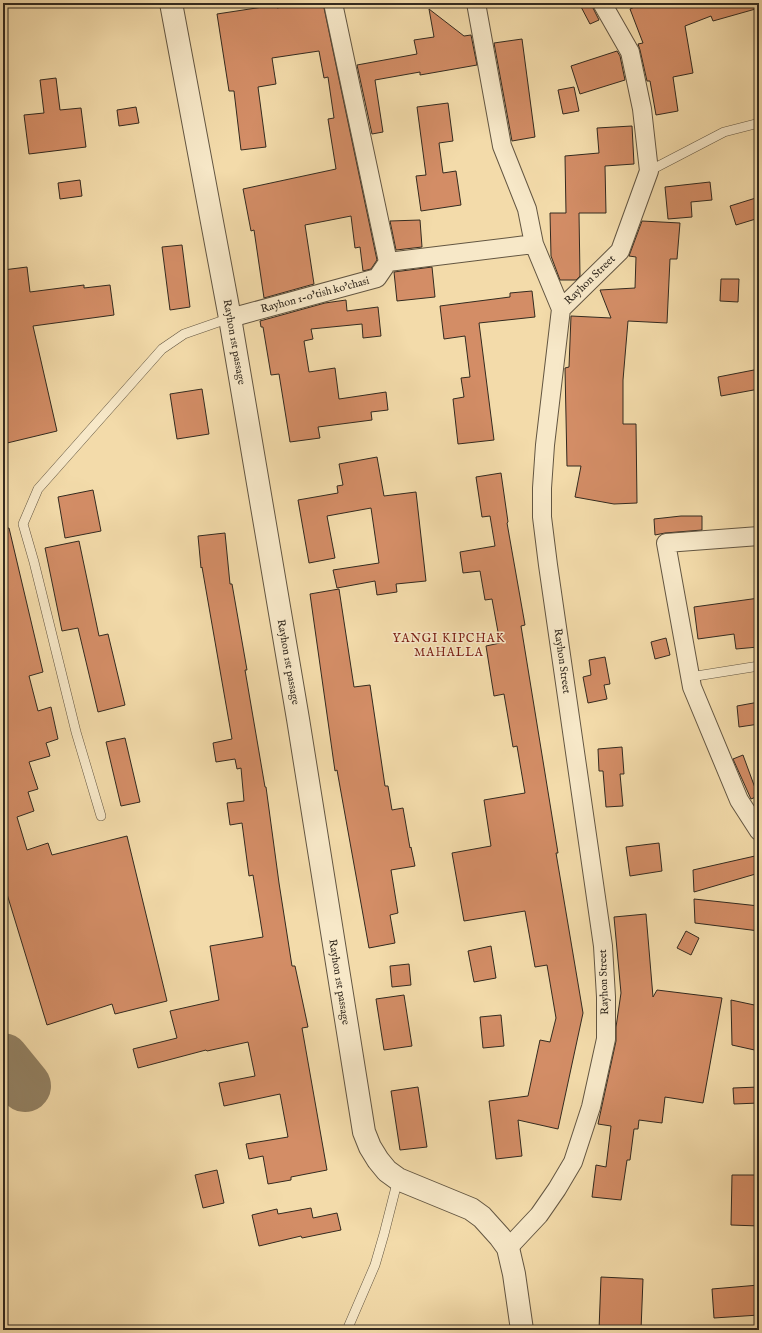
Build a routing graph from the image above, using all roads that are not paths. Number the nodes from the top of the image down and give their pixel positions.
1 (171, 3) edge
2 (333, 3) edge
3 (476, 3) edge
4 (602, 3) edge
5 (759, 123) edge
6 (649, 171) junction
7 (534, 244) junction
8 (388, 262) junction
9 (561, 309) junction
10 (230, 318) junction
11 (759, 536) edge
12 (759, 666) edge
13 (690, 677) junction
14 (101, 816) dead end
15 (759, 831) edge
16 (398, 1179) junction
17 (508, 1248) junction
18 (347, 1330) edge
19 (522, 1330) edge

1 - 10 street, Rayhon 1st passage
2 - 8 street
3 - 7 street
4 - 6 street, Rayhon Street
5 - 6 lane
6 - 9 street, Rayhon Street
7 - 8 street
7 - 9 street
8 - 10 street, Rayhon 1-o'tish ko'chasi
9 - 17 street, Rayhon Street
10 - 14 lane
10 - 16 street, Rayhon 1st passage
11 - 13 street
12 - 13 lane
13 - 15 street
16 - 17 street, Rayhon 1st passage
16 - 18 lane
17 - 19 street

